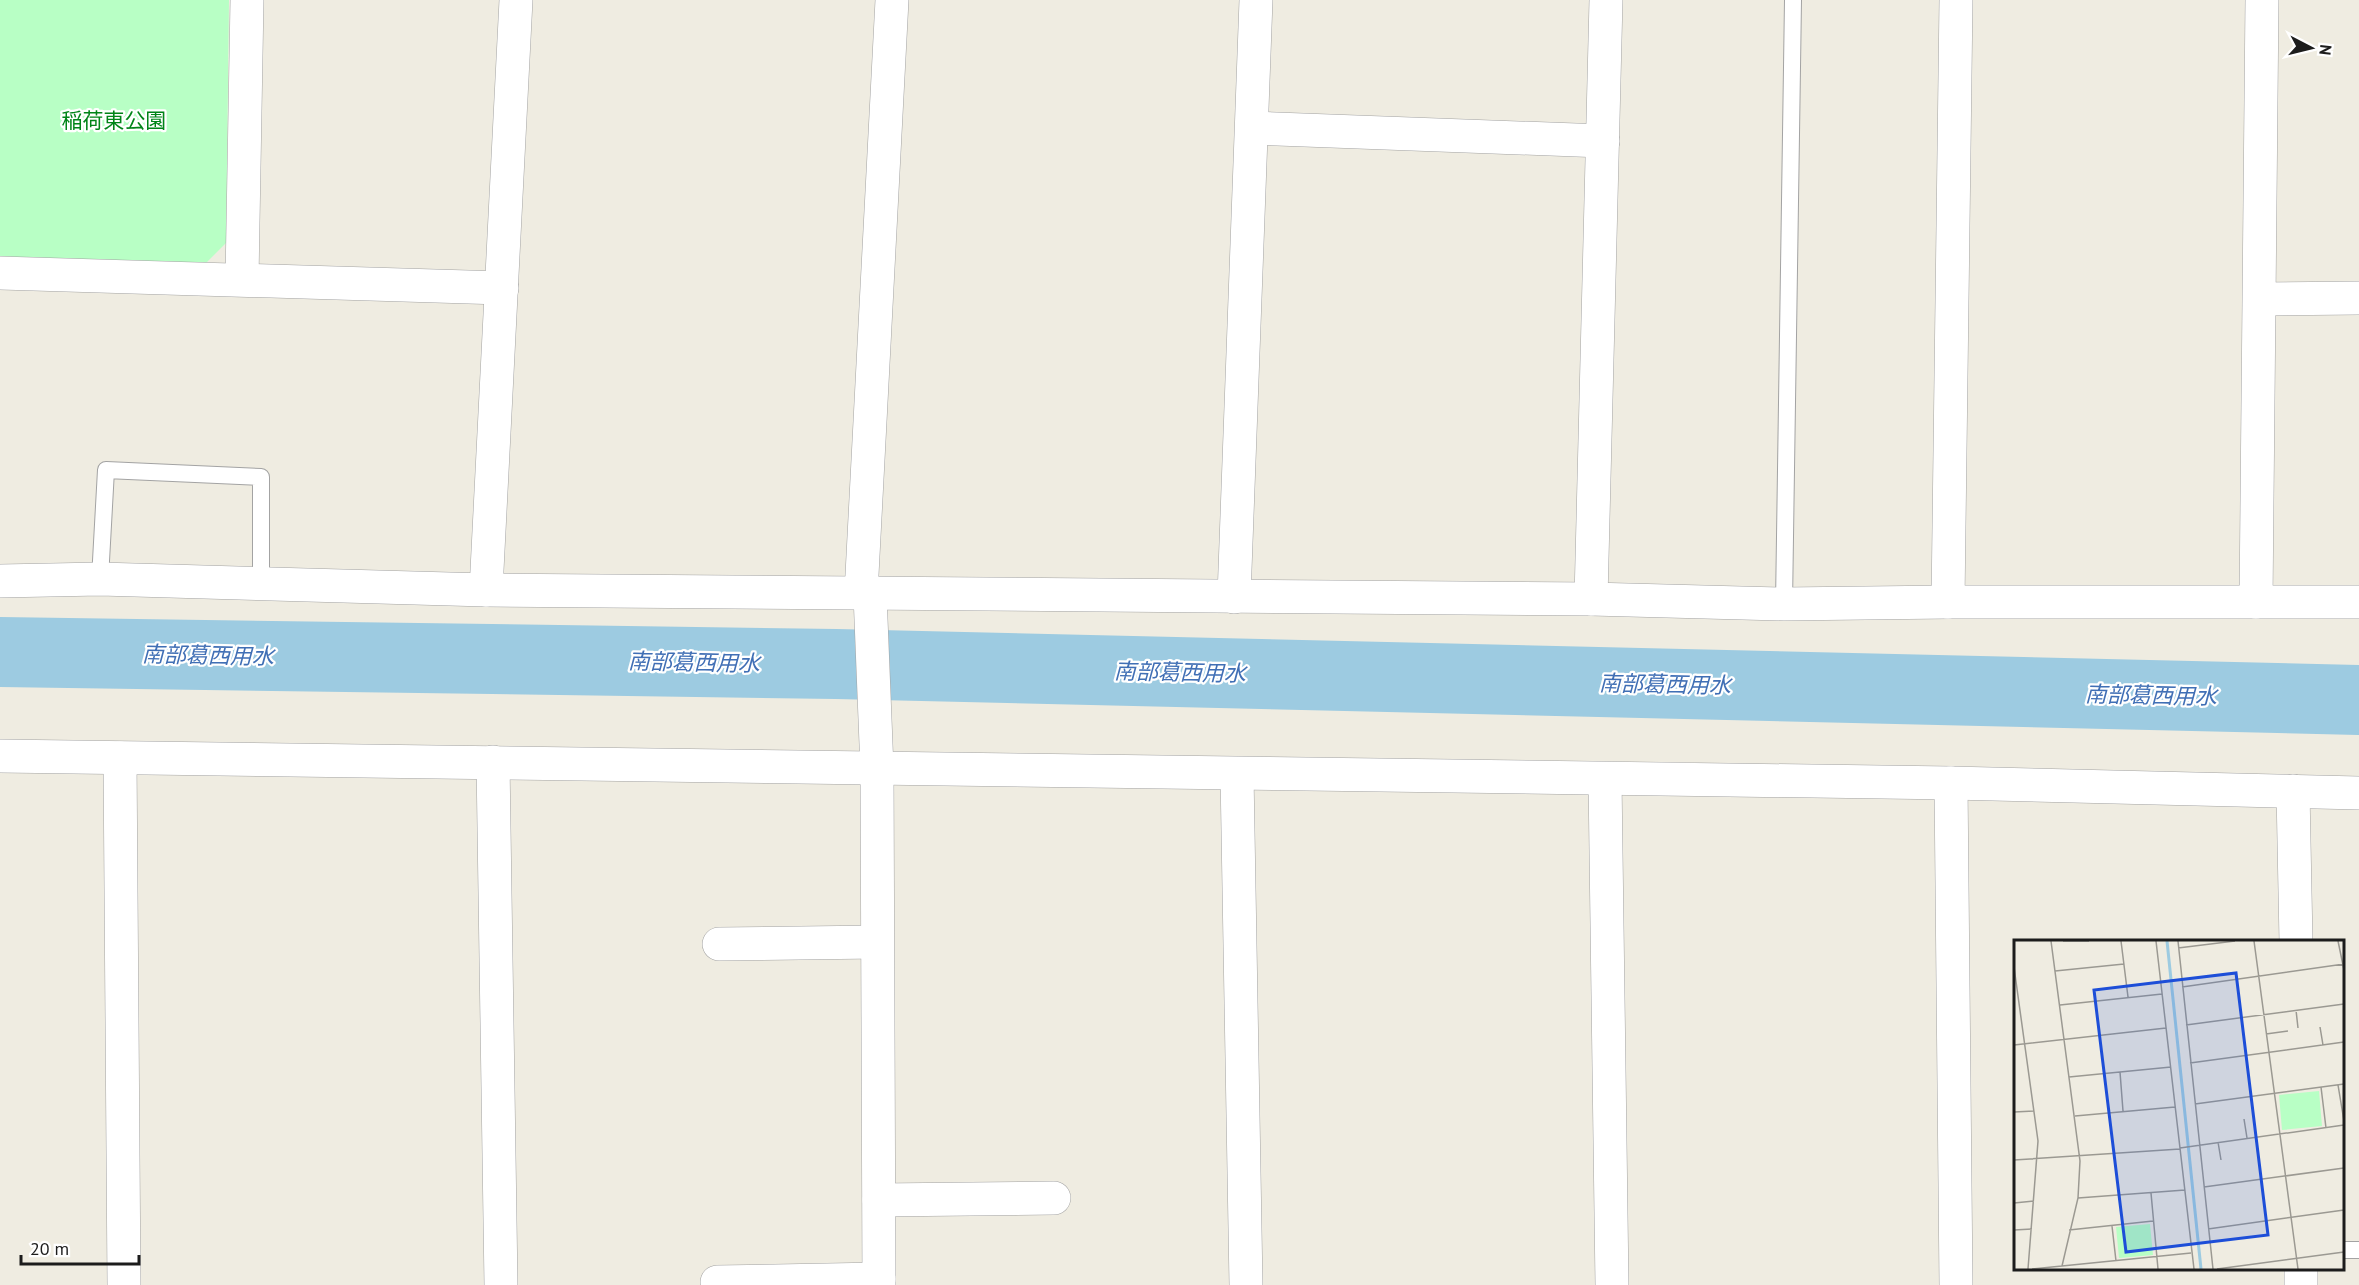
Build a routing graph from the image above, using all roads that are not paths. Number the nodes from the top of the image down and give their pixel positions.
1 (247, 0) edge
2 (516, 0) edge
3 (892, 0) edge
4 (1256, 0) edge
5 (1606, 0) edge
6 (1793, 0) edge
7 (1956, 0) edge
8 (2262, 0) edge
9 (1252, 128) junction
10 (1603, 141) junction
11 (0, 273) edge
12 (243, 279) junction
13 (502, 288) junction
14 (2359, 298) edge
15 (2260, 299) junction
16 (100, 579) junction
17 (0, 581) edge
18 (261, 585) junction
19 (486, 590) junction
20 (865, 594) junction
21 (1234, 597) junction
22 (1591, 599) junction
23 (1948, 602) junction
24 (2256, 602) junction
25 (2359, 602) edge
26 (1784, 604) junction
27 (0, 756) edge
28 (120, 758) junction
29 (493, 762) junction
30 (877, 769) junction
31 (1237, 774) junction
32 (1605, 779) junction
33 (1951, 783) junction
34 (2293, 791) junction
35 (2359, 793) edge
36 (2296, 940) edge
37 (878, 942) junction
38 (719, 944) dead end
39 (1054, 1198) dead end
40 (879, 1200) junction
41 (717, 1281) dead end
42 (879, 1282) edge
43 (124, 1285) edge
44 (501, 1285) edge
45 (1246, 1285) edge
46 (1612, 1285) edge
47 (1956, 1285) edge

1 - 12 street
2 - 13 street
3 - 20 street
4 - 9 street
5 - 10 street
6 - 26 lane
7 - 23 street
8 - 15 street
9 - 10 street
9 - 21 street
10 - 22 street
11 - 12 street
12 - 13 street
13 - 19 street
14 - 15 street
15 - 24 street
16 - 17 street
16 - 18 street
16 - 18 lane
18 - 19 street
19 - 20 street
20 - 21 street
20 - 30 street
21 - 22 street
22 - 26 street
23 - 24 street
23 - 26 street
24 - 25 street
27 - 28 street
28 - 29 street
28 - 43 street
29 - 30 street
29 - 44 street
30 - 31 street
30 - 37 street
31 - 32 street
31 - 45 street
32 - 33 street
32 - 46 street
33 - 34 street
33 - 47 street
34 - 35 street
34 - 36 street
37 - 38 street
37 - 40 street
39 - 40 street
40 - 42 street
41 - 42 street

